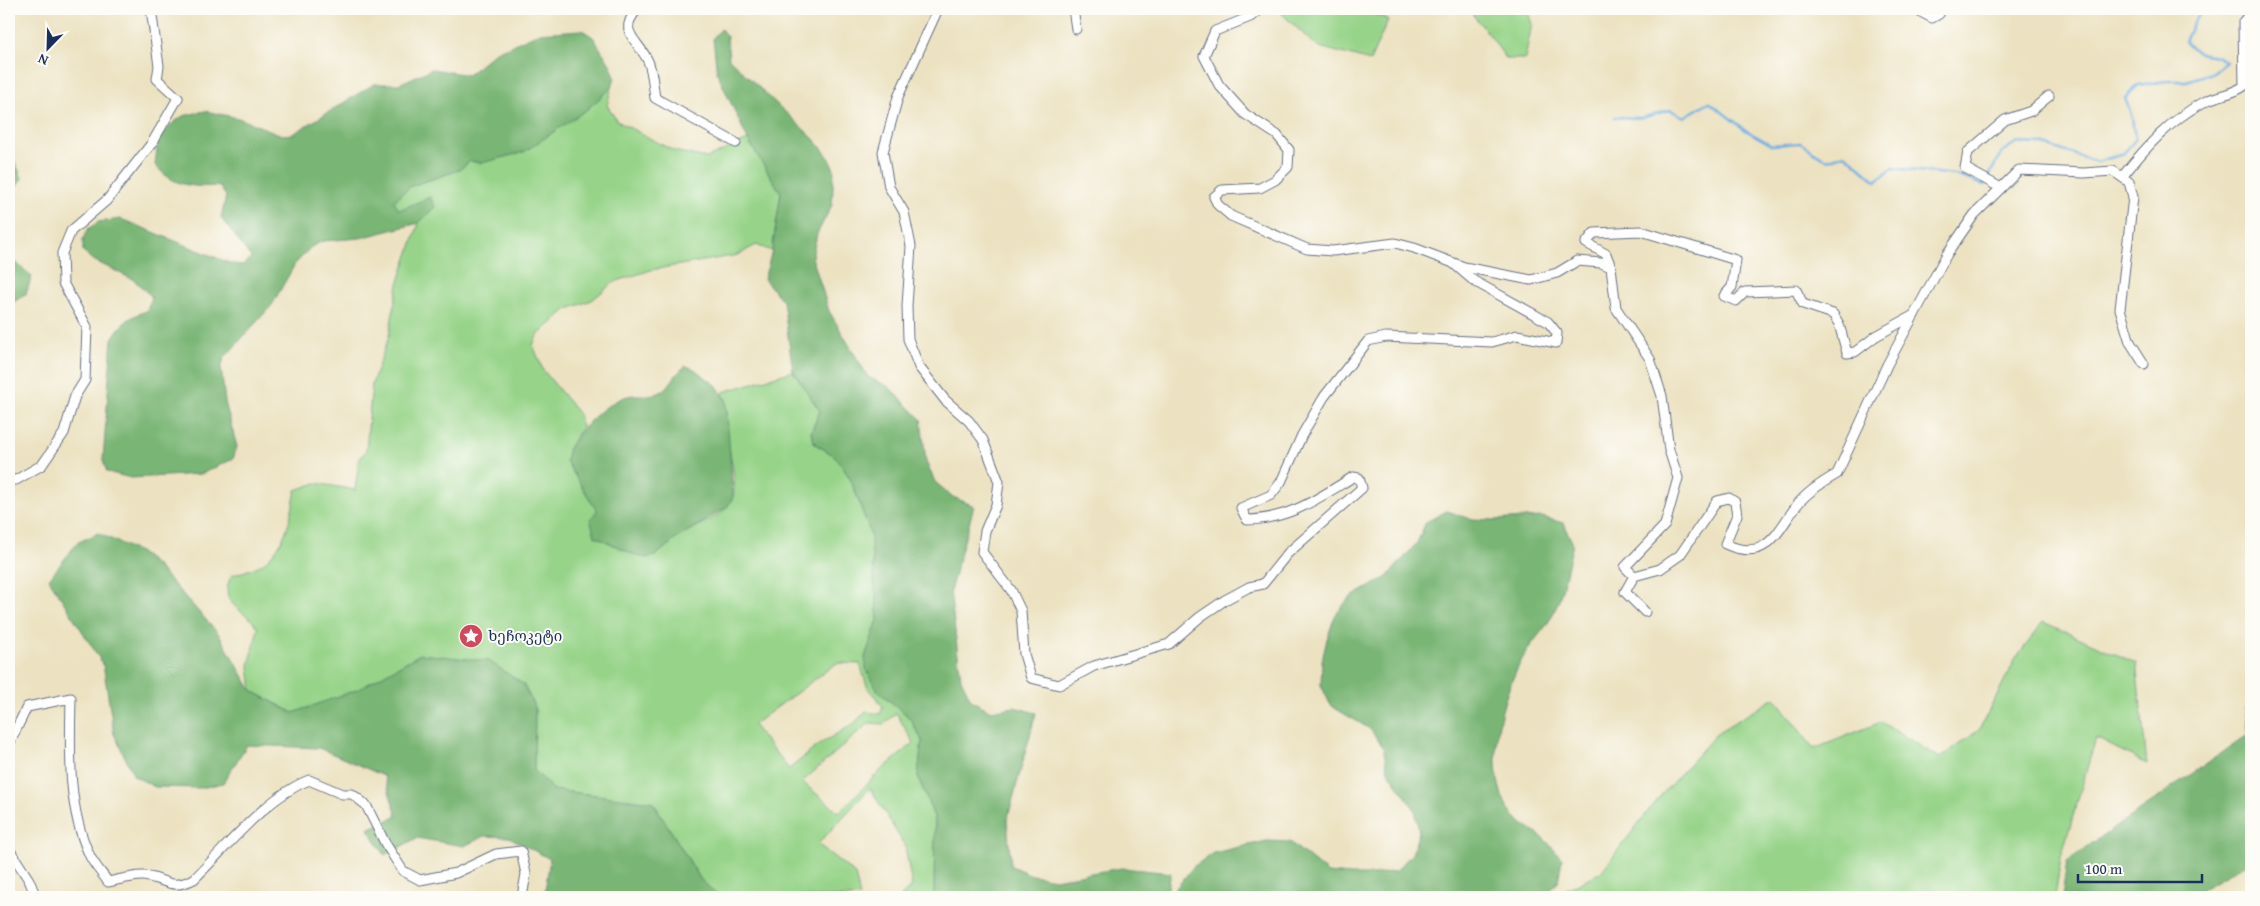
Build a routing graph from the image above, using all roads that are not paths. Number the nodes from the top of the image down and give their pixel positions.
1 (151, 9) edge
2 (638, 9) edge
3 (938, 9) edge
4 (1073, 9) edge
5 (1261, 9) edge
6 (1915, 9) edge
7 (1942, 9) edge
8 (2251, 12) edge
9 (1076, 28) dead end
10 (2049, 96) dead end
11 (736, 143) dead end
12 (2122, 177) junction
13 (2000, 188) junction
14 (1453, 263) junction
15 (1612, 267) junction
16 (1914, 315) junction
17 (2144, 364) dead end
18 (9, 480) edge
19 (1634, 576) junction
20 (1645, 612) dead end
21 (9, 744) edge
22 (9, 849) edge
23 (36, 897) edge
24 (522, 897) edge

1 - 18 street
2 - 11 street
3 - 14 street
4 - 9 street
5 - 14 street
6 - 7 street
8 - 12 street
10 - 13 street
12 - 13 street
12 - 17 street
13 - 16 street
14 - 15 street
15 - 16 street
15 - 19 street
16 - 19 street
19 - 20 street
21 - 24 street
22 - 23 street

